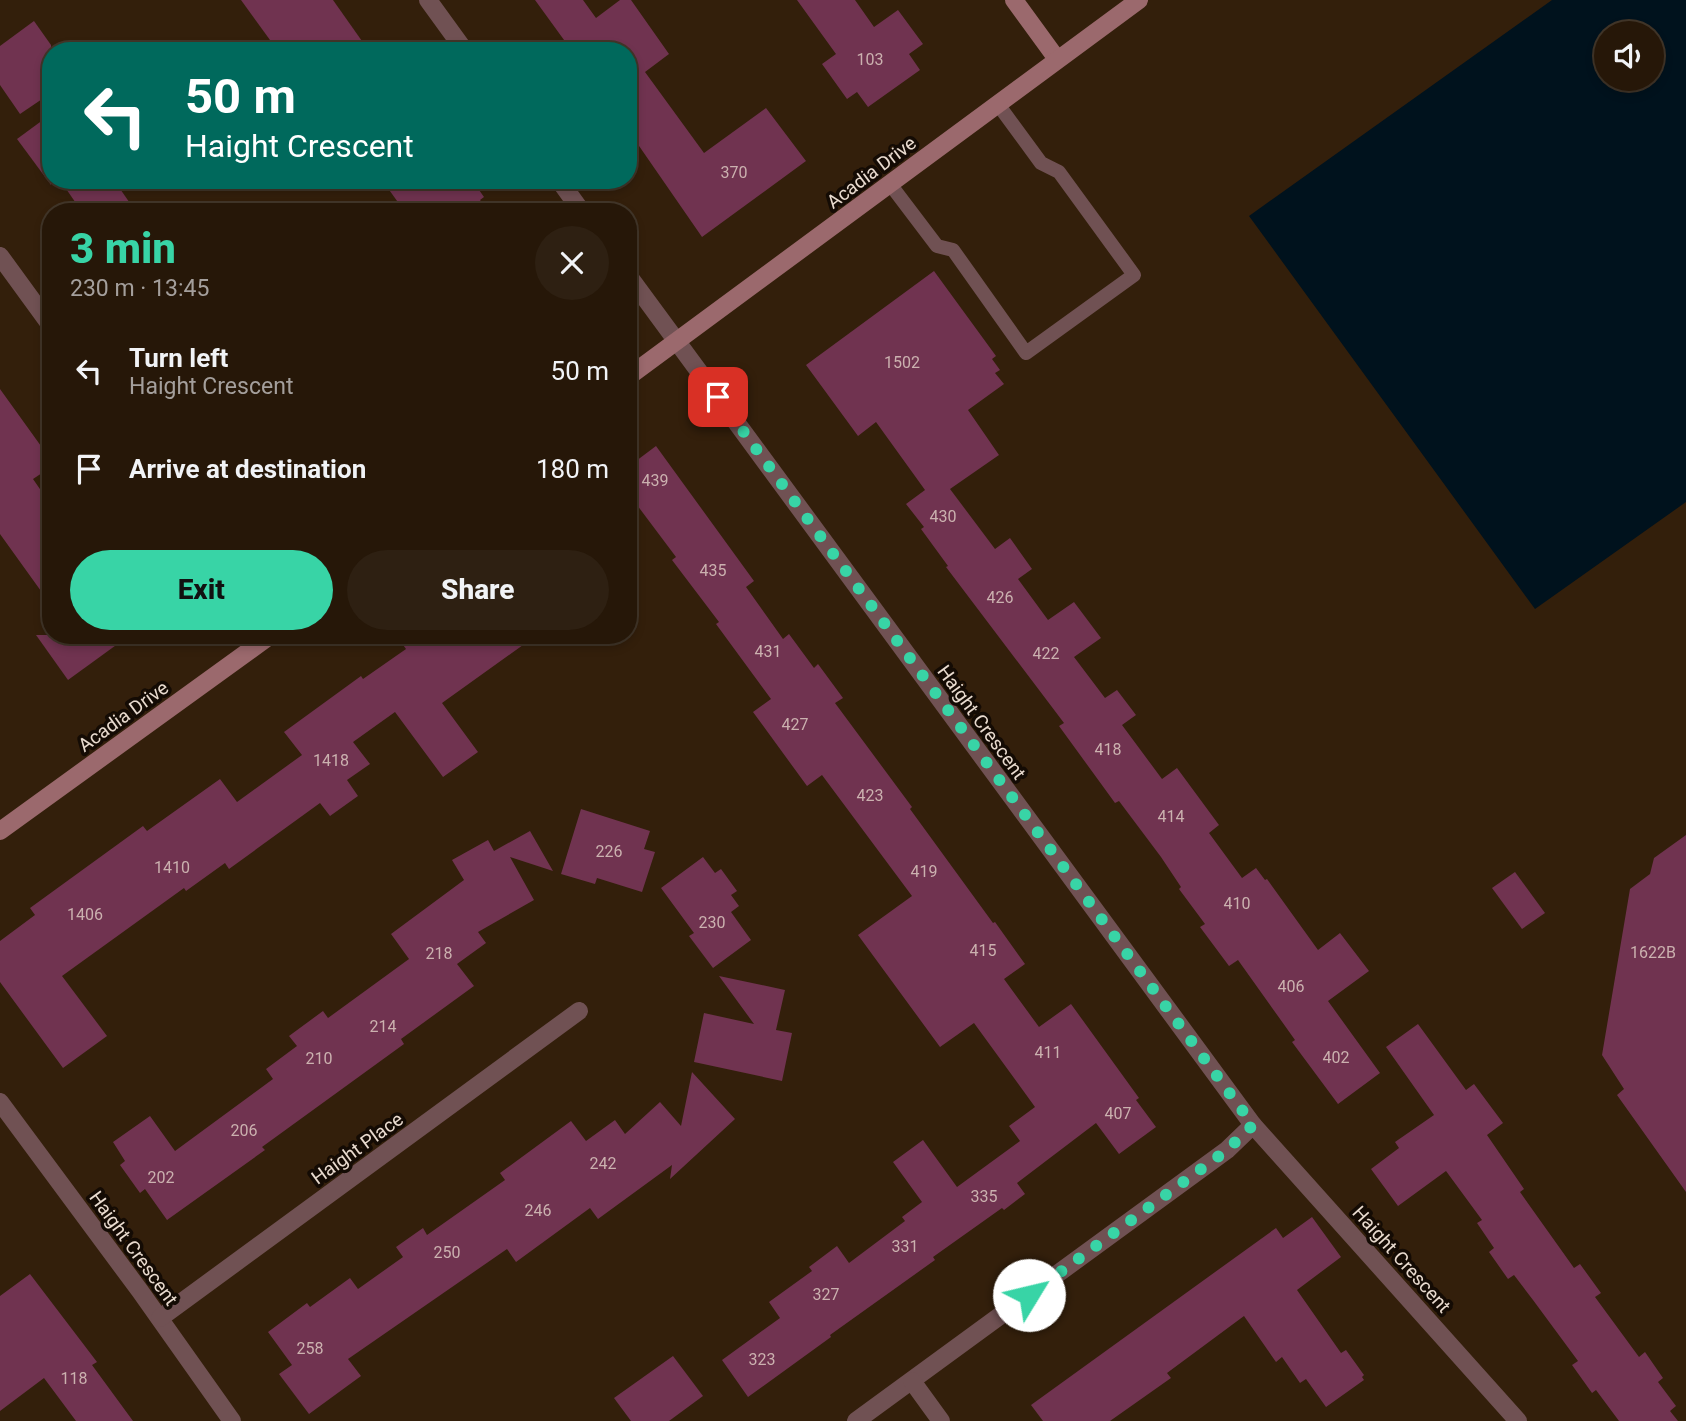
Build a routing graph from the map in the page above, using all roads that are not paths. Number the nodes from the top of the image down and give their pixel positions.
1 (428, 0) edge
2 (1014, 0) edge
3 (1139, 0) edge
4 (458, 42) edge
5 (1057, 59) junction
6 (997, 103) junction
7 (890, 184) junction
8 (0, 256) edge
9 (637, 287) edge
10 (42, 314) edge
11 (677, 342) junction
12 (637, 371) edge
13 (259, 644) edge
14 (0, 831) edge
15 (579, 1012) dead end
16 (0, 1102) edge
17 (1253, 1125) junction
18 (160, 1318) junction
19 (912, 1381) junction
20 (232, 1421) edge
21 (856, 1421) edge
22 (941, 1421) edge
23 (1518, 1421) edge

1 - 4 street
2 - 5 street
3 - 5 street, Acadia Drive
5 - 6 street, Acadia Drive
6 - 7 street, Acadia Drive
6 - 7 lane
7 - 11 street, Acadia Drive
8 - 10 street
9 - 11 street, Haight Crescent
11 - 12 street, Acadia Drive
11 - 17 street, Haight Crescent
13 - 14 street, Acadia Drive
15 - 18 street, Haight Place
16 - 18 street, Haight Crescent
17 - 19 street
17 - 23 street, Haight Crescent
18 - 20 street, Haight Crescent
19 - 21 street
19 - 22 street

